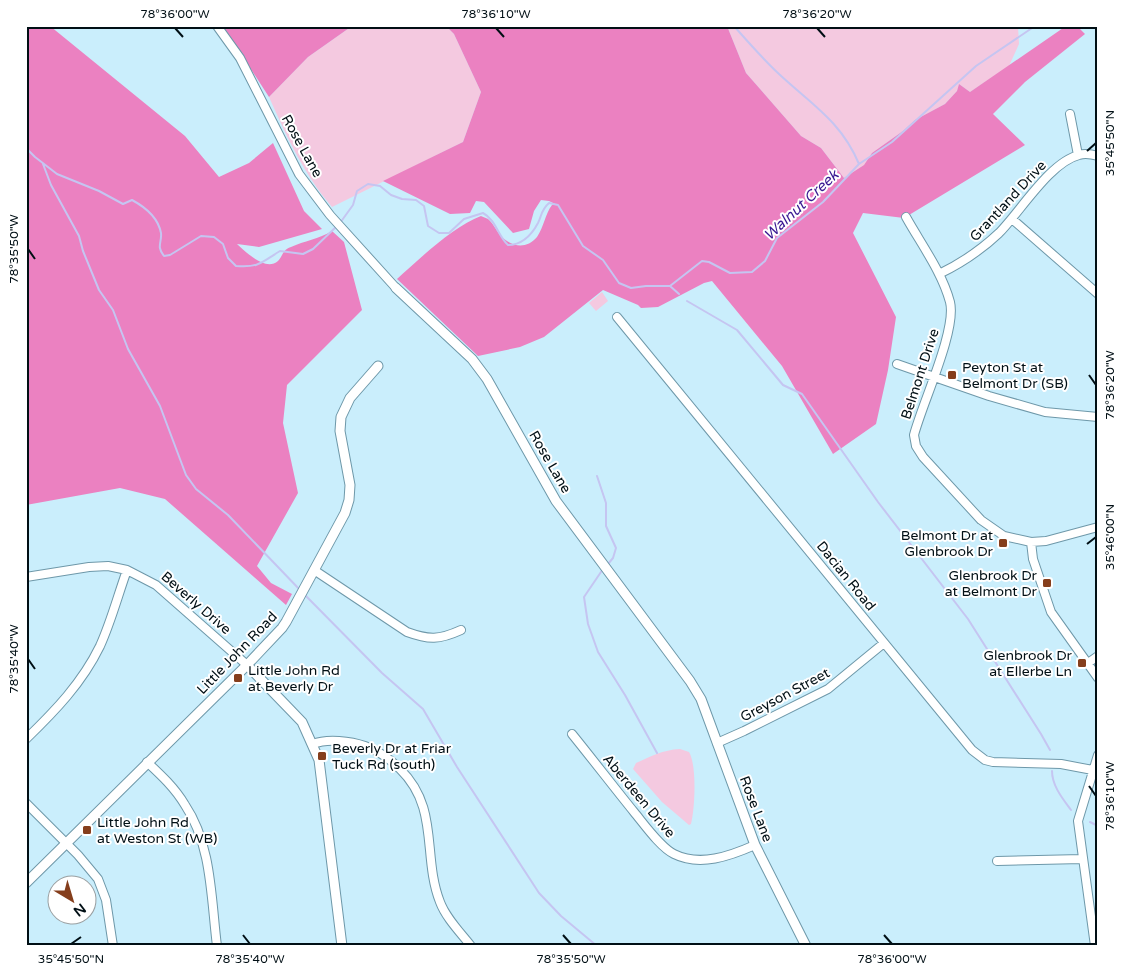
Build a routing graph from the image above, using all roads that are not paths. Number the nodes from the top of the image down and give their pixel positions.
1 (217, 26) edge
2 (1070, 114) dead end
3 (1078, 155) junction
4 (1098, 156) edge
5 (906, 217) dead end
6 (1012, 220) junction
7 (939, 274) junction
8 (396, 288) joint
9 (1098, 294) edge
10 (618, 317) dead end
11 (897, 364) dead end
12 (378, 366) dead end
13 (933, 377) junction
14 (1098, 417) edge
15 (1098, 527) edge
16 (1031, 542) junction
17 (127, 570) junction
18 (314, 570) junction
19 (26, 577) edge
20 (461, 630) dead end
21 (884, 643) junction
22 (1098, 656) edge
23 (1088, 663) junction
24 (246, 665) junction
25 (1098, 678) edge
26 (572, 734) dead end
27 (26, 739) edge
28 (717, 743) junction
29 (313, 744) junction
30 (1098, 755) edge
31 (147, 762) junction
32 (1096, 770) edge
33 (26, 803) edge
34 (66, 843) junction
35 (755, 846) junction
36 (1082, 859) junction
37 (996, 861) dead end
38 (26, 883) edge
39 (113, 946) edge
40 (217, 946) edge
41 (342, 946) edge
42 (471, 946) edge
43 (806, 946) edge
44 (1095, 946) edge

1 - 8 street, Rose Lane
2 - 3 street
3 - 4 street
3 - 6 street, Grantland Drive
5 - 7 street, Belmont Drive
6 - 7 street, Grantland Drive
6 - 9 street
7 - 13 street, Belmont Drive
8 - 28 street, Rose Lane
10 - 21 street, Dacian Road
11 - 13 street
12 - 18 street, Little John Road
13 - 14 street
13 - 16 street, Belmont Drive
15 - 16 street, Belmont Drive
16 - 23 street
17 - 19 street, Beverly Drive
17 - 24 street, Beverly Drive
17 - 27 street
18 - 20 street
18 - 24 street, Little John Road
21 - 28 street, Greyson Street
21 - 32 street, Dacian Road
22 - 23 street
23 - 25 street
24 - 29 street, Beverly Drive
24 - 31 street, Little John Road
26 - 35 street, Aberdeen Drive
28 - 35 street, Rose Lane
29 - 41 street, Beverly Drive
29 - 42 street
30 - 32 street
31 - 34 street, Little John Road
31 - 40 street
32 - 36 street
33 - 34 street
34 - 38 street, Little John Road
34 - 39 street
35 - 43 street, Rose Lane
36 - 37 street
36 - 44 street

